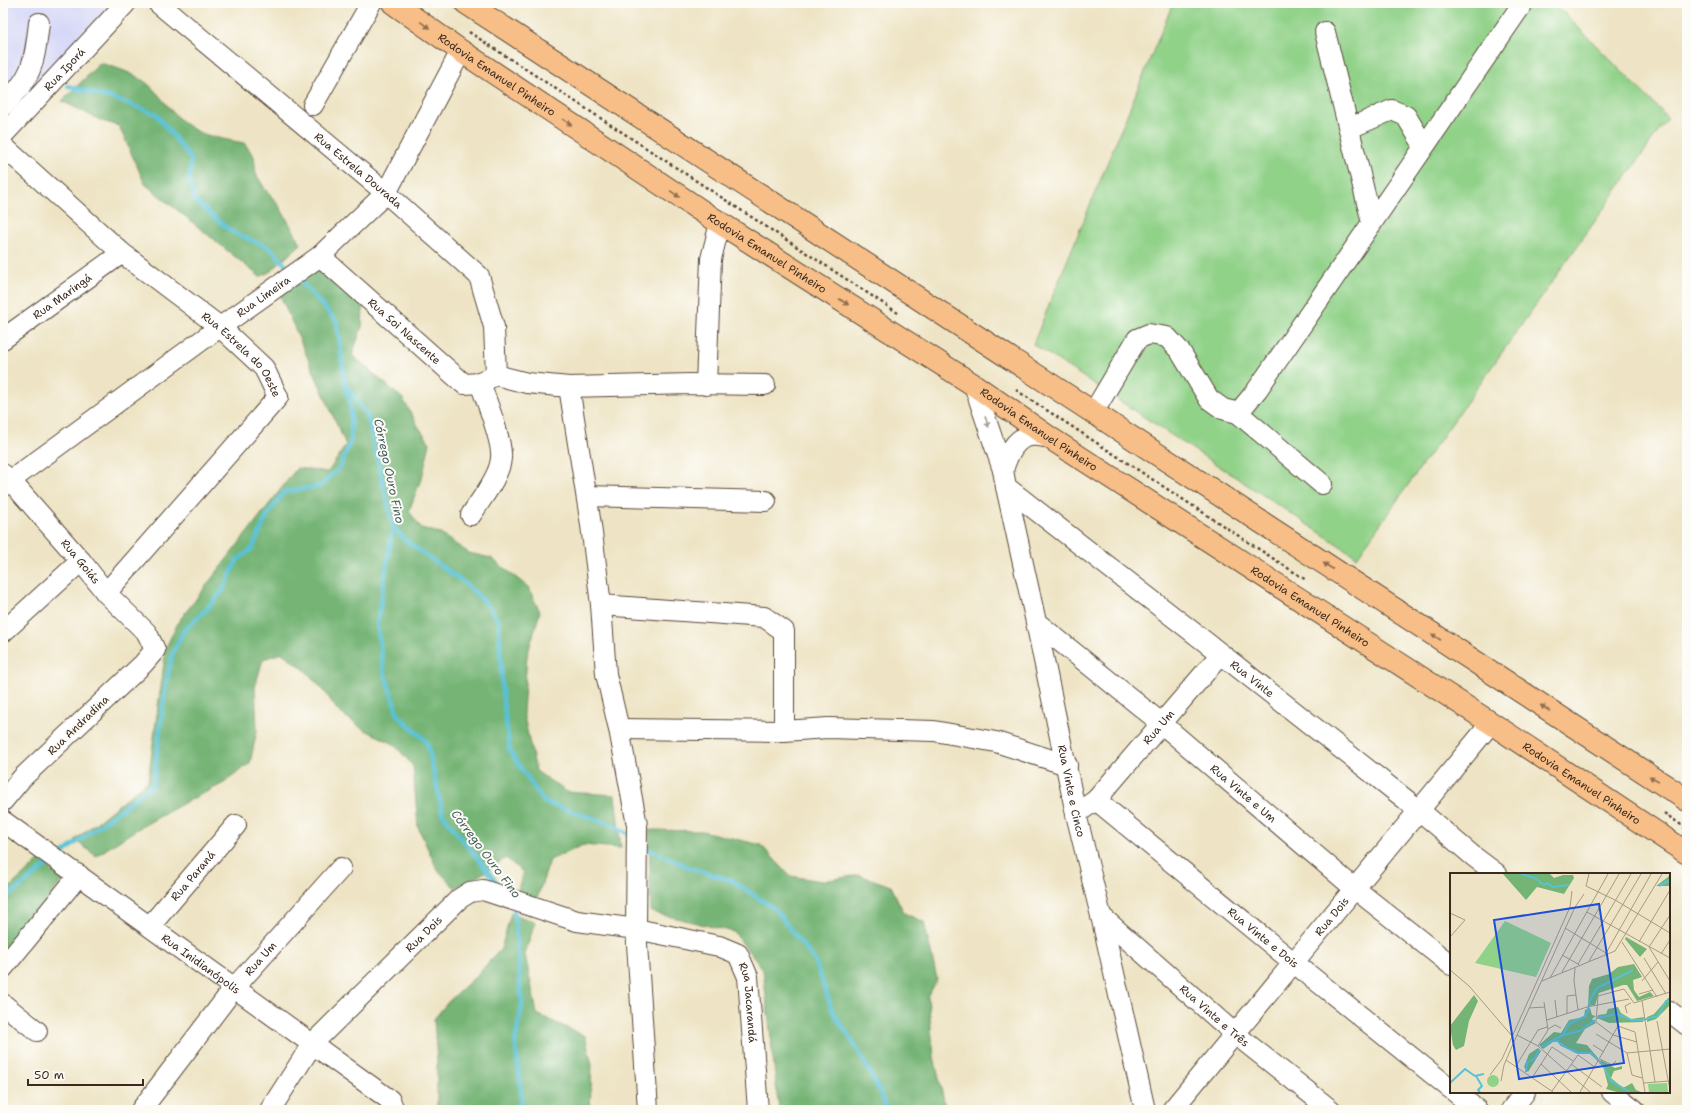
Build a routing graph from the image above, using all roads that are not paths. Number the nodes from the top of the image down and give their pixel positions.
1 (126, 3) edge
2 (158, 3) edge
3 (371, 3) edge
4 (393, 3) edge
5 (466, 3) edge
6 (1523, 3) edge
7 (39, 23) dead end
8 (1325, 32) dead end
9 (464, 41) junction
10 (313, 105) dead end
11 (3, 106) edge
12 (1350, 128) junction
13 (3, 135) edge
14 (3, 146) edge
15 (1424, 146) junction
16 (386, 193) junction
17 (720, 223) junction
18 (1372, 223) junction
19 (122, 253) junction
20 (320, 256) junction
21 (220, 327) junction
22 (3, 339) edge
23 (488, 379) junction
24 (706, 385) junction
25 (765, 385) dead end
26 (974, 385) junction
27 (569, 387) junction
28 (1238, 412) junction
29 (1092, 413) junction
30 (1050, 438) junction
31 (1004, 479) junction
32 (5, 480) edge
33 (1322, 484) dead end
34 (587, 496) junction
35 (766, 501) dead end
36 (471, 515) dead end
37 (81, 561) junction
38 (106, 593) junction
39 (601, 605) junction
40 (1036, 622) junction
41 (3, 632) edge
42 (155, 650) joint
43 (1221, 654) junction
44 (1161, 723) junction
45 (1491, 723) junction
46 (619, 729) junction
47 (784, 731) junction
48 (1067, 765) junction
49 (1096, 800) junction
50 (1687, 800) edge
51 (3, 801) edge
52 (1419, 810) junction
53 (1076, 814) junction
54 (3, 821) edge
55 (236, 825) dead end
56 (1687, 853) edge
57 (341, 868) dead end
58 (72, 870) junction
59 (1496, 873) edge
60 (1354, 888) junction
61 (1101, 916) junction
62 (150, 926) junction
63 (636, 929) junction
64 (1293, 962) junction
65 (1450, 964) edge
66 (3, 968) edge
67 (234, 988) junction
68 (3, 1004) edge
69 (1670, 1012) edge
70 (1687, 1025) edge
71 (37, 1031) dead end
72 (1235, 1034) junction
73 (313, 1044) junction
74 (1450, 1088) edge
75 (1140, 1090) junction
76 (1456, 1093) edge
77 (1524, 1093) edge
78 (1613, 1093) edge
79 (141, 1110) edge
80 (270, 1110) edge
81 (394, 1110) edge
82 (648, 1110) edge
83 (758, 1110) edge
84 (1145, 1110) edge
85 (1165, 1110) edge
86 (1172, 1110) edge
87 (1332, 1110) edge
88 (1477, 1110) edge
89 (1511, 1110) edge
90 (1635, 1110) edge

1 - 13 street, Rua Iporá
2 - 16 street, Rua Estrela Dourada
3 - 10 street
4 -> 9 main road, Rodovia Emanuel Pinheiro
5 - 29 main road
6 - 15 street
7 - 11 street
8 - 12 street
9 - 16 street, Rua Limeira
9 -> 17 main road, Rodovia Emanuel Pinheiro
12 - 15 street
12 - 18 street
14 - 19 street, Rua Estrela do Oeste
15 - 18 street
16 - 20 street, Rua Limeira
16 - 23 street, Rua Estrela Dourada
17 - 24 street
17 -> 26 main road, Rodovia Emanuel Pinheiro
18 - 28 street
19 - 21 street, Rua Estrela do Oeste
19 - 22 street, Rua Maringá
20 - 21 street, Rua Limeira
20 - 23 street, Rua Soi Nascente
21 - 32 street, Rua Limeira
21 - 38 street, Rua Estrela do Oeste
23 - 27 street, Rua Soi Nascente
23 - 36 street, Rua Estrela Dourada
24 - 25 street, Rua Soi Nascente
24 - 27 street, Rua Soi Nascente
26 - 30 main road, Rodovia Emanuel Pinheiro
26 -> 31 street, Rua Vinte e Cinco
27 - 34 street
28 - 29 street
28 - 33 street
50 -> 29 main road
30 - 31 street
30 - 45 main road, Rodovia Emanuel Pinheiro
31 - 40 street, Rua Vinte e Cinco
31 - 43 street, Rua Vinte
32 - 37 street, Rua Goiás
34 - 35 street
34 - 39 street
37 - 38 street, Rua Goiás
37 - 41 street
38 - 42 street, Rua Goiás
39 - 46 street
39 - 47 street
40 - 44 street, Rua Vinte e Um
40 - 48 street, Rua Vinte e Cinco
42 - 51 street, Rua Andradina
43 - 44 street, Rua Um
43 - 52 street, Rua Vinte
44 - 49 street, Rua Um
44 - 60 street, Rua Vinte e Um
45 - 52 street, Rua Dois
45 - 56 main road, Rodovia Emanuel Pinheiro
46 - 47 street
46 - 63 street
47 - 48 street
48 - 53 street, Rua Vinte e Cinco
49 - 53 street
49 - 64 street, Rua Vinte e Dois
52 - 59 street, Rua Vinte
52 - 60 street, Rua Dois
53 - 61 street, Rua Vinte e Cinco
54 - 58 street, Rua Inidianópolis
55 - 62 street, Rua Paraná
57 - 67 street, Rua Um
58 - 62 street, Rua Inidianópolis
58 - 66 street
60 - 64 street, Rua Dois
60 - 65 street, Rua Vinte e Um
61 - 72 street, Rua Vinte e Três
61 - 75 street, Rua Vinte e Cinco
62 - 67 street, Rua Inidianópolis
63 - 73 street, Rua Dois
63 - 82 street
63 - 83 street, Rua Jacarandá
64 - 72 street, Rua Dois
64 - 74 street, Rua Vinte e Dois
67 - 73 street, Rua Inidianópolis
67 - 79 street, Rua Um
68 - 71 street
69 - 70 street
72 - 86 street, Rua Dois
72 - 87 street, Rua Vinte e Três
73 - 80 street, Rua Dois
73 - 81 street, Rua Inidianópolis
75 - 84 street, Rua Vinte e Cinco
75 - 85 street
76 - 88 street
77 - 89 street
78 - 90 street

